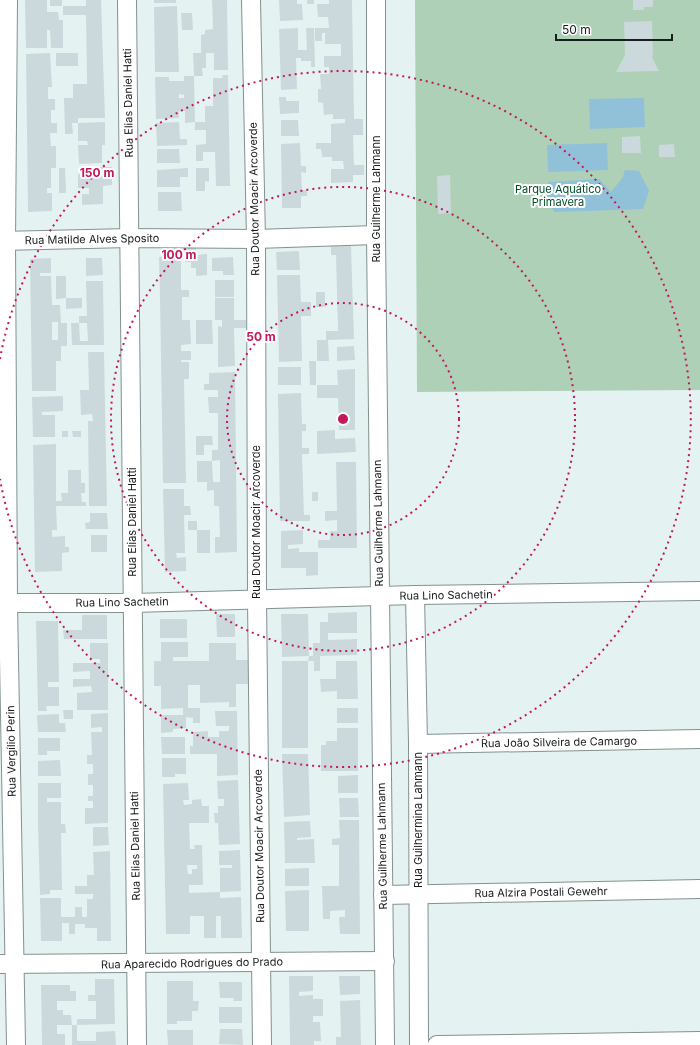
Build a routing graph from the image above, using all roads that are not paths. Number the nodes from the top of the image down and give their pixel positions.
1 (8, 0) edge
2 (127, 0) edge
3 (251, 0) edge
4 (376, 0) edge
5 (376, 235) junction
6 (130, 238) junction
7 (256, 239) junction
8 (3, 241) edge
9 (700, 590) edge
10 (415, 595) junction
11 (379, 596) junction
12 (257, 599) junction
13 (4, 603) edge
14 (133, 603) junction
15 (700, 739) edge
16 (418, 744) junction
17 (700, 890) edge
18 (419, 894) junction
19 (383, 895) junction
20 (385, 961) junction
21 (260, 963) junction
22 (8, 964) edge
23 (137, 964) junction
24 (700, 1041) edge
25 (16, 1045) edge
26 (137, 1045) edge
27 (262, 1045) edge
28 (385, 1045) edge
29 (419, 1045) edge
30 (437, 1045) edge

1 - 8 street, Rua Vergílio Perin
2 - 6 street, Rua Elias Daniel Hatti
3 - 7 street, Rua Doutor Moacir Arcoverde
4 - 5 street, Rua Guilherme Lahmann
5 - 7 street, Rua Matilde Alves Sposito
5 - 11 street, Rua Guilherme Lahmann
6 - 7 street, Rua Matilde Alves Sposito
6 - 8 street, Rua Matilde Alves Sposito
6 - 14 street, Rua Elias Daniel Hatti
7 - 12 street, Rua Doutor Moacir Arcoverde
8 - 13 street, Rua Vergílio Perin
9 - 10 street, Rua Lino Sachetin
10 - 11 street, Rua Lino Sachetin
10 - 16 street, Rua Guilhermina Lahmann
11 - 12 street, Rua Lino Sachetin
11 - 19 street, Rua Guilherme Lahmann
12 - 14 street, Rua Lino Sachetin
12 - 21 street, Rua Doutor Moacir Arcoverde
13 - 14 street, Rua Lino Sachetin
13 - 22 street, Rua Vergílio Perin
14 - 23 street, Rua Elias Daniel Hatti
15 - 16 street, Rua João Silveira de Camargo
16 - 18 street, Rua Guilhermina Lahmann
17 - 18 street, Rua Alzira Postali Gewehr
18 - 19 street, Rua Alzira Postali Gewehr
18 - 29 street, Rua Guilhermina Lahmann
19 - 20 street, Rua Guilherme Lahmann
20 - 21 street, Rua Aparecido Rodrigues do Prado
20 - 28 street, Rua Guilherme Lahmann
21 - 23 street, Rua Aparecido Rodrigues do Prado
21 - 27 street, Rua Doutor Moacir Arcoverde
22 - 23 street, Rua Aparecido Rodrigues do Prado
22 - 25 street, Rua Vergílio Perin
23 - 26 street, Rua Elias Daniel Hatti
24 - 30 street

